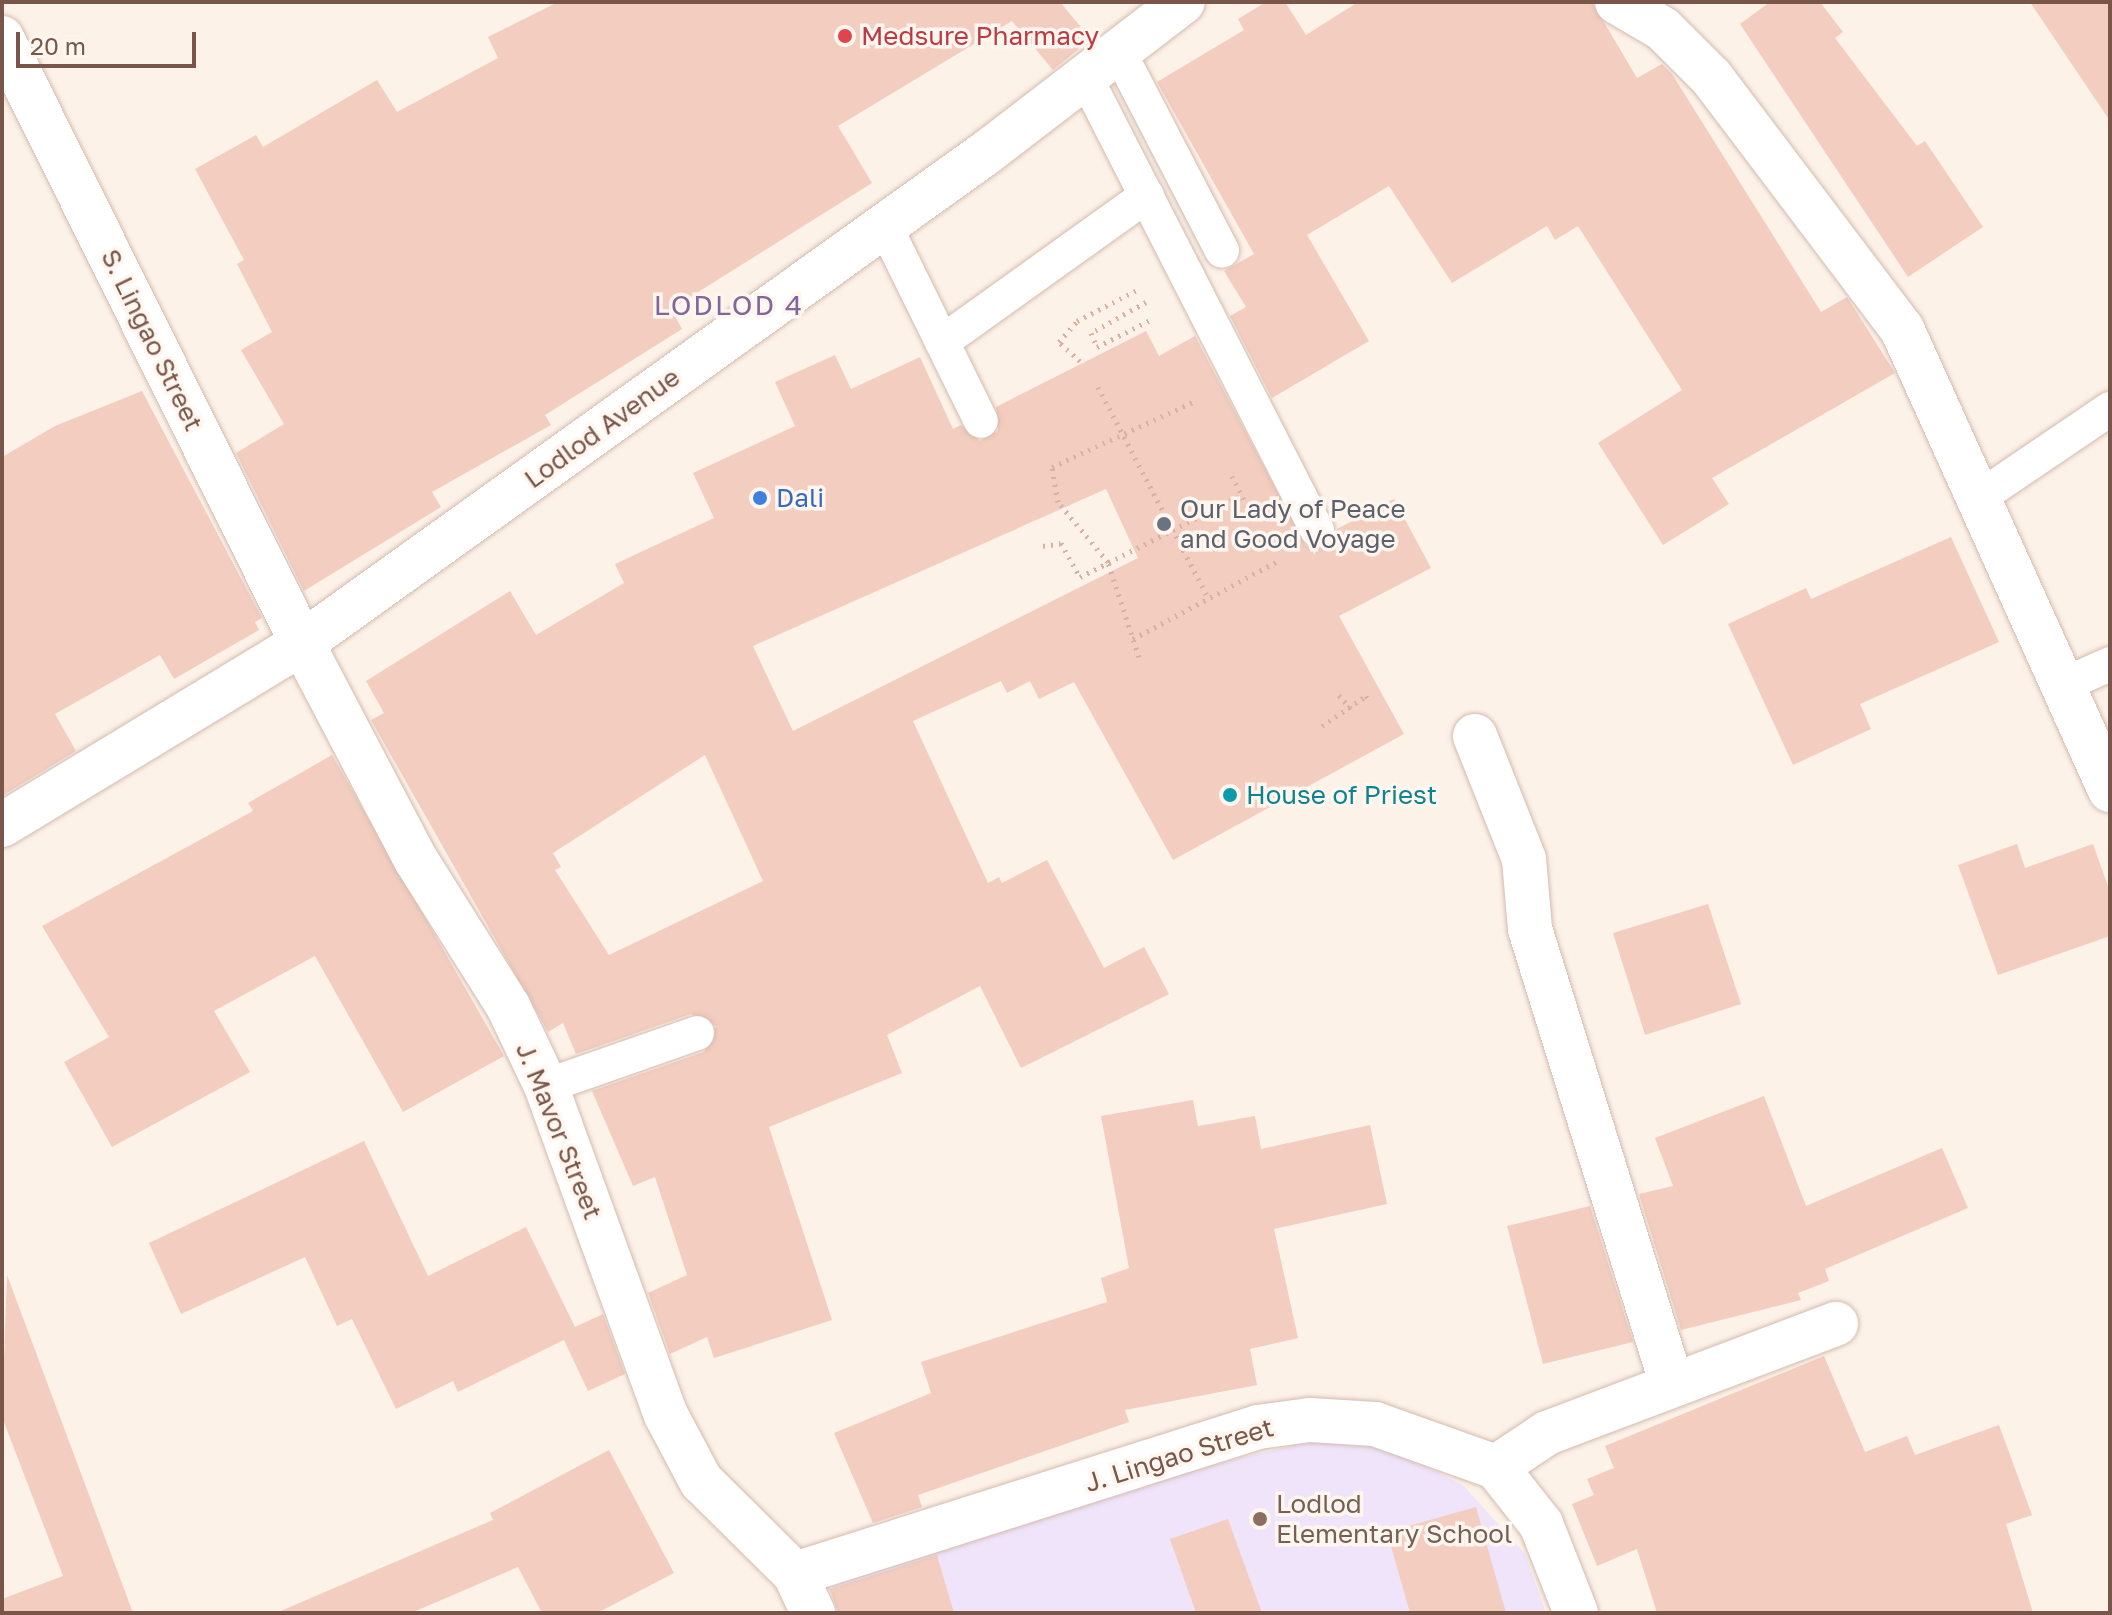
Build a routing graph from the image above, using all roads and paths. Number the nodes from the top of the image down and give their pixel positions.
1 (1183, 2) edge
2 (1617, 2) edge
3 (2, 38) edge
4 (1101, 63) junction
5 (1147, 195) junction
6 (885, 226) junction
7 (1222, 251) dead end
8 (1153, 282) dead end
9 (1160, 294) dead end
10 (1159, 315) dead end
11 (942, 342) junction
12 (1080, 361) dead end
13 (1098, 387) dead end
14 (1208, 405) dead end
15 (2110, 409) edge
16 (981, 421) dead end
17 (1121, 430) junction
18 (1232, 462) dead end
19 (1251, 491) dead end
20 (1980, 497) junction
21 (1237, 498) junction
22 (1258, 522) dead end
23 (1317, 530) dead end
24 (1173, 531) junction
25 (1043, 546) dead end
26 (1292, 554) dead end
27 (1108, 562) junction
28 (1209, 599) junction
29 (1133, 639) junction
30 (302, 643) junction
31 (1139, 657) dead end
32 (2110, 664) edge
33 (2065, 684) junction
34 (1339, 695) dead end
35 (1369, 701) dead end
36 (1345, 707) junction
37 (1352, 710) dead end
38 (1322, 726) dead end
39 (1475, 736) dead end
40 (2110, 790) edge
41 (2, 825) edge
42 (697, 1033) dead end
43 (546, 1086) junction
44 (1836, 1324) dead end
45 (1671, 1381) junction
46 (1496, 1467) junction
47 (795, 1574) junction
48 (813, 1613) edge
49 (1576, 1613) edge

1 - 4 street, Lodlod Avenue
2 - 20 street
3 - 30 street, S. Lingao Street
4 - 5 lane
4 - 6 street, Lodlod Avenue
4 - 7 lane
5 - 11 lane
5 - 23 lane
6 - 11 lane
6 - 30 street, Lodlod Avenue
8 - 12 path
9 - 10 path
11 - 16 lane
13 - 17 path
14 - 17 path
15 - 20 lane
17 - 24 path
17 - 27 path
18 - 21 path
19 - 21 path
20 - 33 street
21 - 22 path
21 - 24 path
24 - 27 path
24 - 28 path
25 - 27 path
26 - 28 path
27 - 29 path
28 - 29 path
29 - 31 path
30 - 41 street, Lodlod Avenue
30 - 43 street, J. Mavor Street
32 - 33 lane
33 - 40 street
34 - 36 path
35 - 36 path
36 - 37 path
36 - 38 path
39 - 45 street
42 - 43 lane
43 - 47 street, J. Mavor Street
44 - 45 street
45 - 46 street
46 - 47 street, J. Lingao Street
46 - 49 street
47 - 48 street, J. Mavor Street

